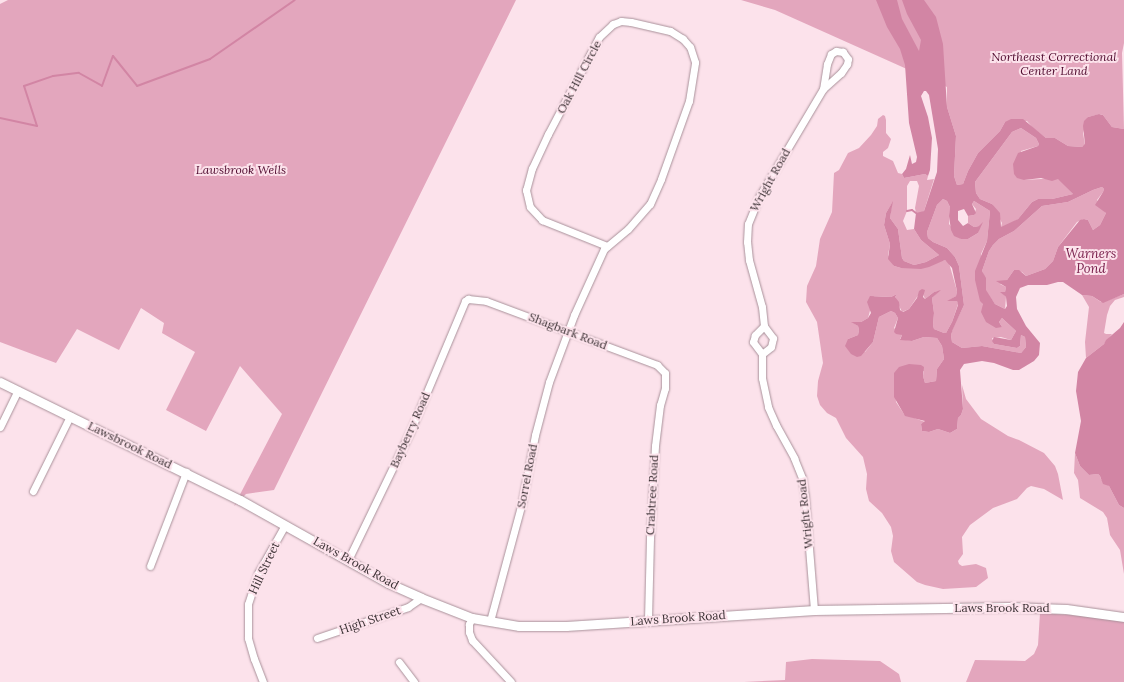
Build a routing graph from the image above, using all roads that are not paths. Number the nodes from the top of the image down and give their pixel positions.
1 (823, 89) junction
2 (607, 246) junction
3 (468, 299) joint
4 (764, 326) junction
5 (568, 332) junction
6 (762, 354) junction
7 (664, 371) joint
8 (0, 382) edge
9 (18, 390) junction
10 (70, 416) junction
11 (0, 427) edge
12 (186, 472) junction
13 (33, 491) dead end
14 (259, 510) joint
15 (285, 525) junction
16 (348, 560) junction
17 (150, 566) dead end
18 (421, 598) junction
19 (814, 610) junction
20 (1124, 617) edge
21 (472, 618) junction
22 (648, 620) junction
23 (490, 621) junction
24 (317, 638) dead end
25 (399, 662) dead end
26 (263, 682) edge
27 (414, 682) edge
28 (510, 682) edge

1 - 1 street, Wright Road
1 - 4 street, Wright Road
2 - 2 street, Oak Hill Circle
2 - 5 street, Oak Hill Circle
3 - 5 street, Shagbark Road
3 - 16 street, Bayberry Road
4 - 6 street, Wright Road
4 - 6 street, Wright Road
5 - 7 street, Shagbark Road
5 - 23 street, Sorrel Road
6 - 19 street, Wright Road
7 - 22 street, Crabtree Road
8 - 9 street, Lawsbrook Road
9 - 10 street, Lawsbrook Road
9 - 11 street
10 - 12 street, Lawsbrook Road
10 - 13 street
12 - 14 street, Lawsbrook Road
12 - 17 street
14 - 15 street, Laws Brook Road
15 - 16 street, Laws Brook Road
15 - 26 street, Hill Street
16 - 18 street, Laws Brook Road
18 - 21 street, Laws Brook Road
18 - 24 street, High Street
19 - 20 street, Laws Brook Road
19 - 22 street, Laws Brook Road
21 - 23 street, Laws Brook Road
21 - 28 street
22 - 23 street, Laws Brook Road
25 - 27 street

